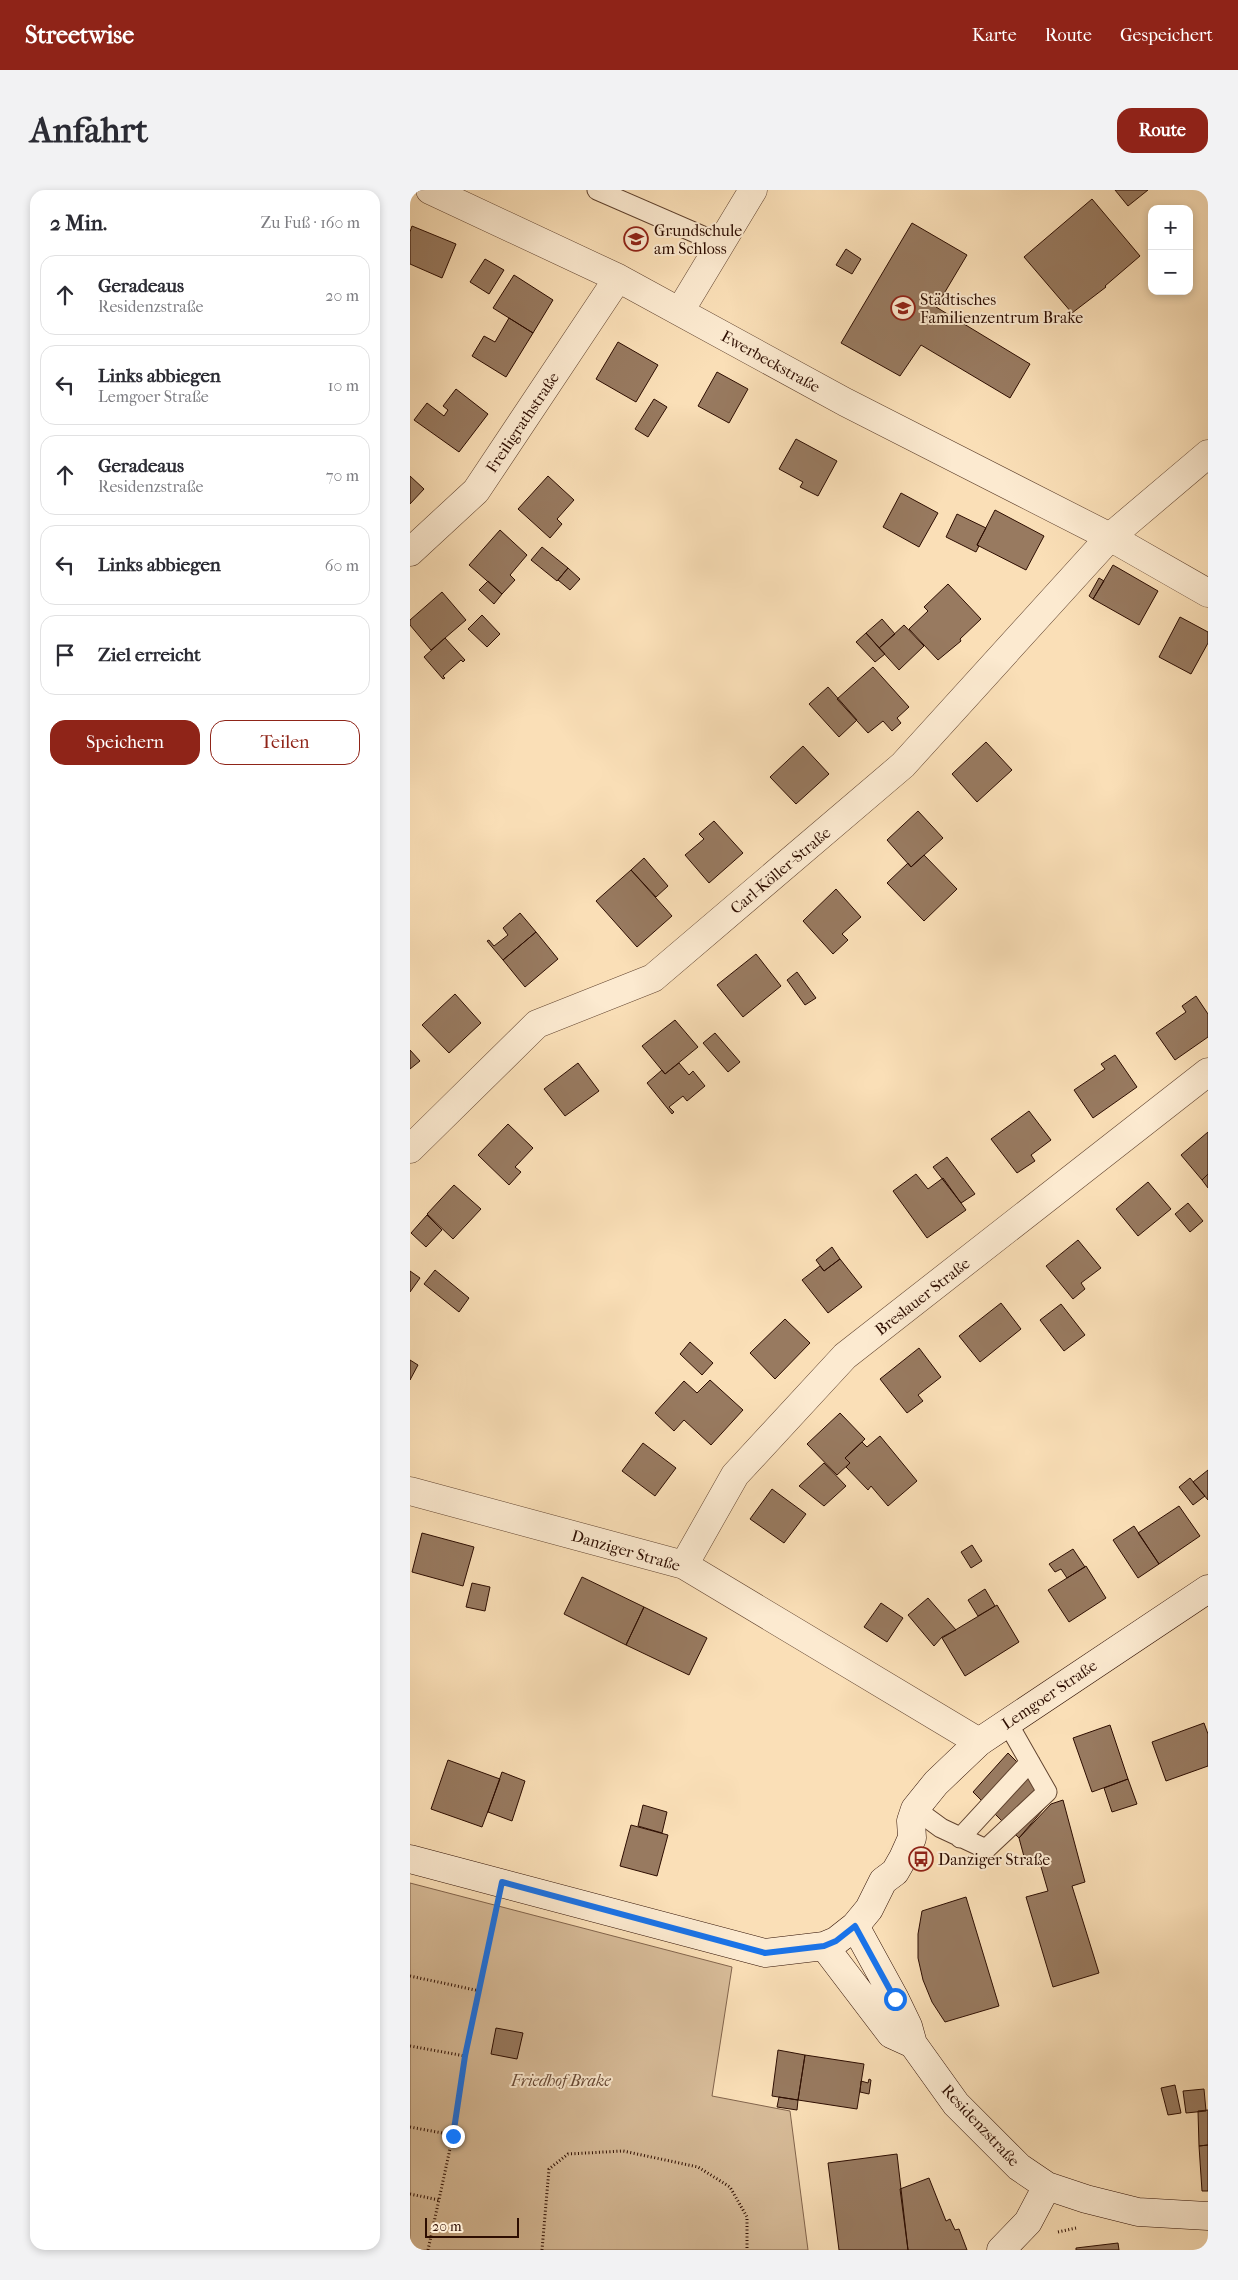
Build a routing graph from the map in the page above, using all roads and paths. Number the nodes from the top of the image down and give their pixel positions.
1 (430, 190) edge
2 (597, 190) edge
3 (753, 190) edge
4 (720, 244) junction
5 (618, 278) junction
6 (680, 311) junction
7 (1208, 454) edge
8 (1110, 537) junction
9 (410, 552) edge
10 (1208, 593) edge
11 (1208, 1072) edge
12 (410, 1149) edge
13 (410, 1491) edge
14 (684, 1565) junction
15 (1208, 1589) edge
16 (1008, 1722) junction
17 (979, 1742) junction
18 (1030, 1762) junction
19 (913, 1815) junction
20 (960, 1838) junction
21 (410, 1859) edge
22 (502, 1882) junction
23 (855, 1926) junction
24 (824, 1946) junction
25 (410, 1976) edge
26 (480, 1991) junction
27 (912, 2044) junction
28 (410, 2046) edge
29 (465, 2056) junction
30 (410, 2127) edge
31 (453, 2136) junction
32 (1047, 2186) junction
33 (410, 2194) edge
34 (439, 2200) junction
35 (1208, 2216) edge
36 (428, 2250) edge
37 (542, 2250) edge
38 (747, 2250) edge
39 (1002, 2250) edge

1 - 5 street, Ewerbeckstraße
2 - 4 lane
3 - 4 street
4 - 6 street
5 - 6 street, Ewerbeckstraße
5 - 9 street, Freiligrathstraße
6 - 8 street, Ewerbeckstraße
7 - 8 street
8 - 10 street, Ewerbeckstraße
8 - 12 street, Carl-Köller-Straße
11 - 14 street, Breslauer Straße
13 - 14 street, Danziger Straße
14 - 17 street, Danziger Straße
15 - 16 street, Lemgoer Straße
16 - 17 street, Lemgoer Straße
16 - 18 lane
17 - 19 street, Lemgoer Straße
18 - 20 lane
18 - 20 lane
19 - 20 lane
19 - 23 street
21 - 22 street
22 - 24 street
22 - 26 path
23 - 24 street
23 - 27 street, Residenzstraße
24 - 27 street, Residenzstraße
25 - 26 path
26 - 29 path
27 - 32 street, Residenzstraße
28 - 29 path
29 - 31 path
30 - 31 path
31 - 34 path
32 - 35 street, Residenzstraße
32 - 39 street
33 - 34 path
34 - 36 path
37 - 38 path

